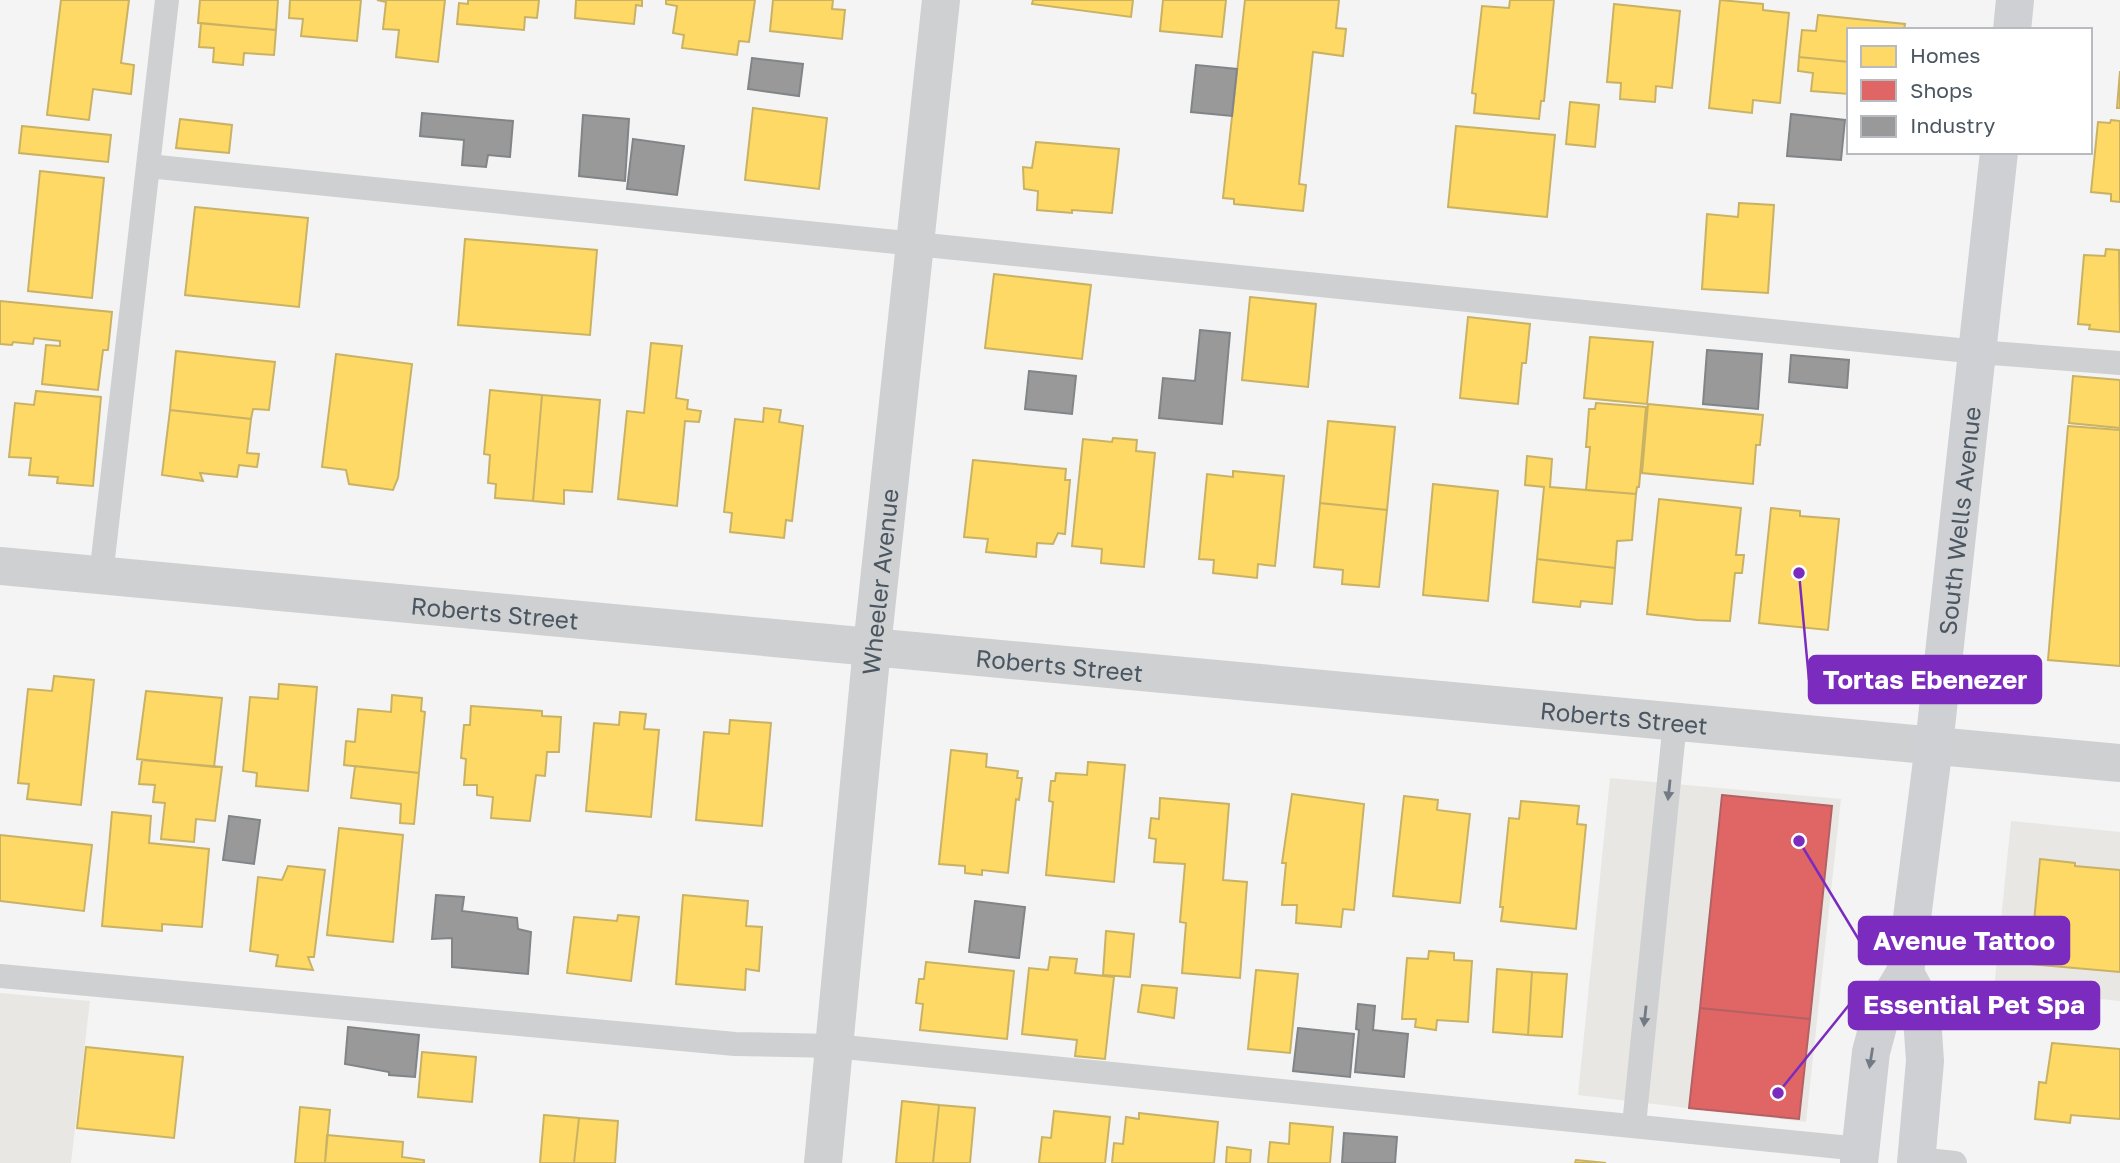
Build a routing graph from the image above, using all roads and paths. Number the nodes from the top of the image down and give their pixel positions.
1 (167, 0) edge
2 (941, 0) edge
3 (2015, 0) edge
4 (2012, 28) edge
5 (1999, 154) edge
6 (148, 166) junction
7 (916, 244) junction
8 (1978, 352) junction
9 (2120, 363) edge
10 (0, 566) edge
11 (101, 576) junction
12 (872, 647) junction
13 (1675, 722) junction
14 (1934, 745) junction
15 (2120, 763) edge
16 (1905, 972) junction
17 (0, 976) edge
18 (834, 1046) junction
19 (1634, 1125) junction
20 (1860, 1156) edge
21 (1916, 1161) edge
22 (823, 1163) edge
23 (1955, 1163) edge

1 - 6 lane
2 - 7 street, Wheeler Avenue
3 - 4 main road
5 - 8 main road, South Wells Avenue
6 - 7 lane
6 - 11 lane
7 - 8 lane
7 - 12 street, Wheeler Avenue
8 - 9 lane
8 - 14 main road, South Wells Avenue
10 - 11 street, Roberts Street
11 - 12 street, Roberts Street
12 - 13 street, Roberts Street
12 - 18 street, Wheeler Avenue
13 - 14 street, Roberts Street
13 -> 19 lane
14 - 15 street, Roberts Street
14 - 16 main road, South Wells Avenue
16 -> 20 main road, South Wells Avenue
16 - 21 main road
17 - 18 lane
18 - 19 lane
18 - 22 street, Wheeler Avenue
19 - 20 lane
21 - 23 lane

